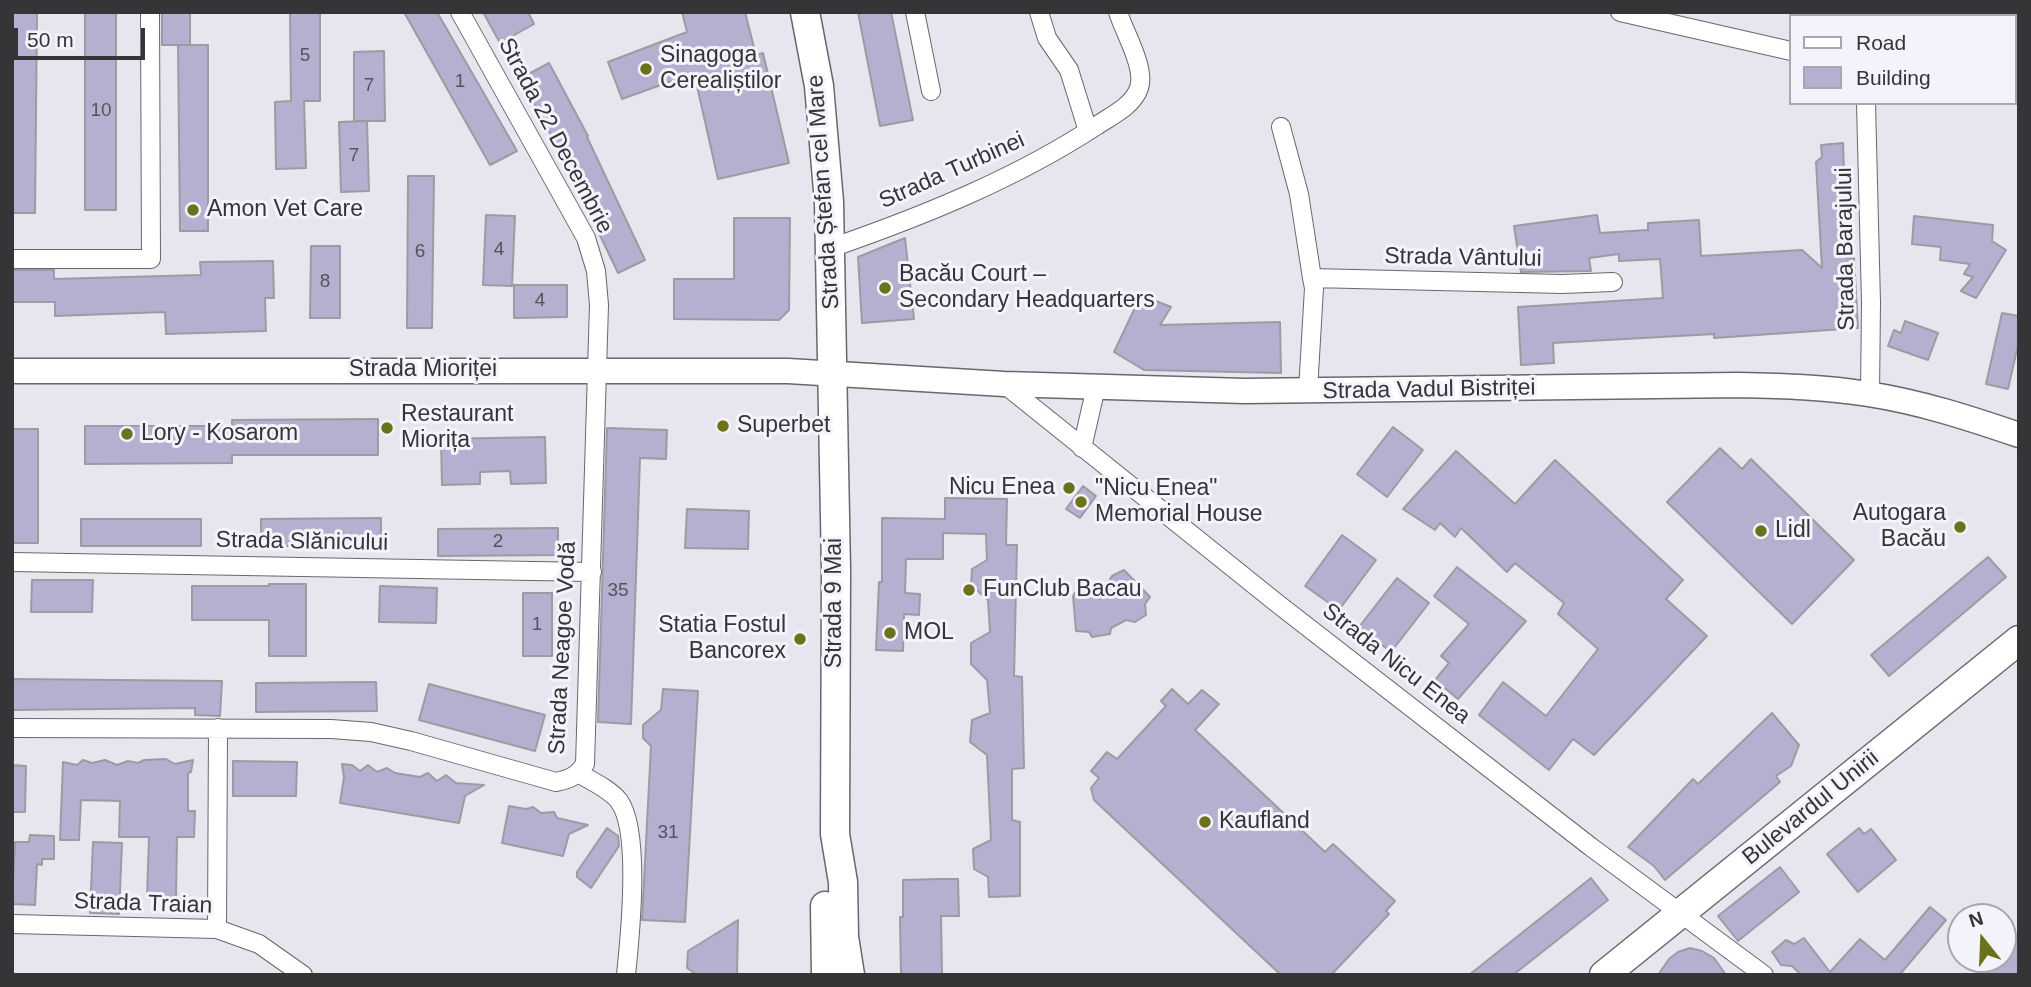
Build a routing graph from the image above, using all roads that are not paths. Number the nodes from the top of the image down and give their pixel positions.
1 (150, 12) edge
2 (460, 12) edge
3 (804, 12) edge
4 (915, 12) edge
5 (1039, 12) edge
6 (1118, 12) edge
7 (1620, 12) edge
8 (1790, 51) edge
9 (931, 91) dead end
10 (1866, 105) edge
11 (1281, 127) dead end
12 (1088, 131) junction
13 (831, 247) junction
14 (12, 259) edge
15 (1312, 278) junction
16 (1613, 282) dead end
17 (597, 370) junction
18 (12, 371) edge
19 (833, 372) junction
20 (1004, 384) junction
21 (1096, 387) junction
22 (1308, 391) junction
23 (1870, 394) junction
24 (2019, 435) edge
25 (1082, 448) junction
26 (12, 562) edge
27 (592, 572) junction
28 (2019, 640) edge
29 (12, 728) edge
30 (218, 728) junction
31 (578, 773) junction
32 (1682, 912) junction
33 (12, 924) edge
34 (216, 929) junction
35 (830, 972) edge
36 (303, 975) edge
37 (625, 975) edge
38 (1604, 975) edge
39 (1764, 975) edge

1 - 14 street
2 - 17 street, Strada 22 Decembrie
3 - 13 main road, Strada Ștefan cel Mare
4 - 9 street
5 - 12 street
6 - 12 street, Strada Turbinei
7 - 8 street
10 - 23 street, Strada Barajului
11 - 15 street
12 - 13 street, Strada Turbinei
13 - 19 main road, Strada Ștefan cel Mare
15 - 16 street, Strada Vântului
15 - 22 street
17 - 18 main road, Strada Mioriței
17 - 19 main road, Strada Mioriței
17 - 27 street, Strada Neagoe Vodă
19 - 20 main road, Strada Vadul Bistriței
19 - 35 main road, Strada 9 Mai
20 - 21 main road, Strada Vadul Bistriței
20 - 25 street, Strada Nicu Enea
21 - 22 main road, Strada Vadul Bistriței
21 - 25 street
22 - 23 main road, Strada Vadul Bistriței
23 - 24 main road, Strada Vadul Bistriței
25 - 32 street, Strada Nicu Enea
26 - 27 street, Strada Slănicului
27 - 31 street, Strada Neagoe Vodă
28 - 32 main road, Bulevardul Unirii
29 - 30 street, Strada Neagoe Vodă
30 - 31 street, Strada Neagoe Vodă
30 - 34 street
31 - 37 street
32 - 38 main road, Bulevardul Unirii
32 - 39 street, Strada Nicu Enea
33 - 34 street, Strada Traian
34 - 36 street, Strada Traian

